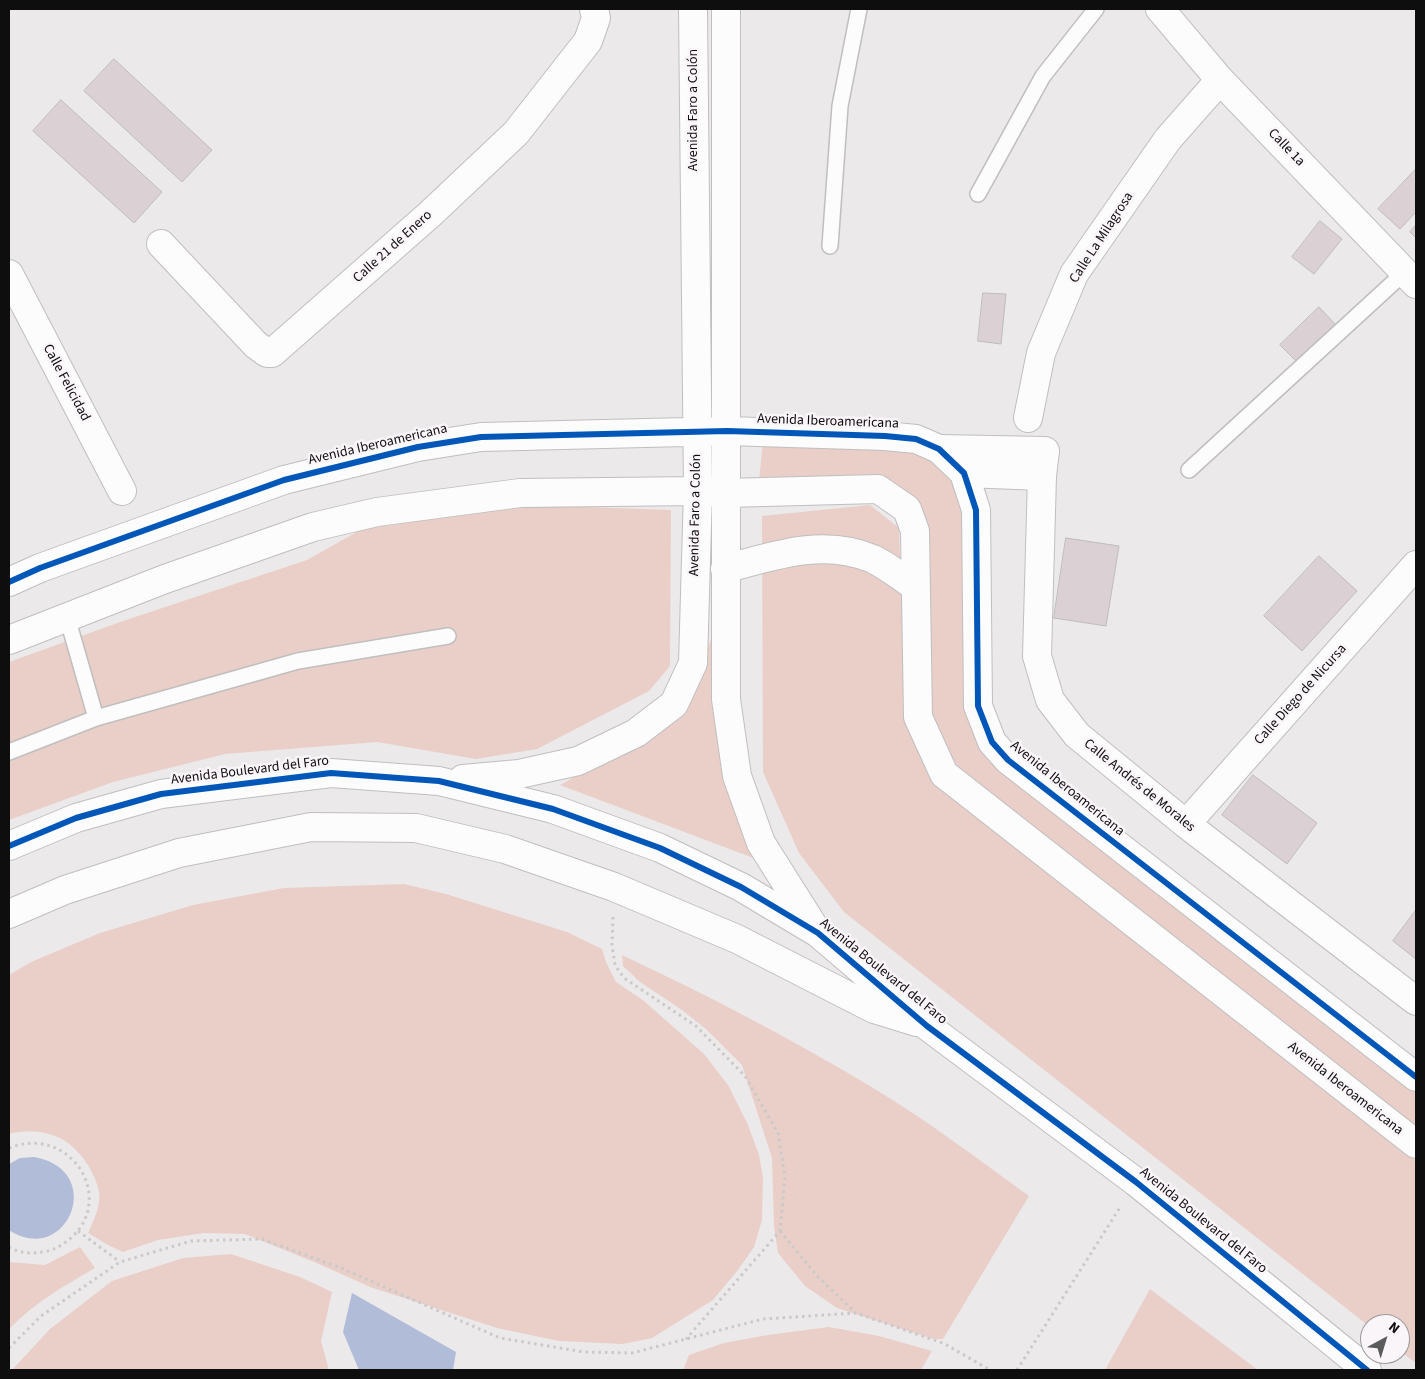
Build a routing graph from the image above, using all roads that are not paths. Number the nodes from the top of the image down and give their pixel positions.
1 (594, 9) edge
2 (693, 9) edge
3 (726, 9) edge
4 (859, 9) edge
5 (1096, 9) edge
6 (1160, 9) edge
7 (1220, 80) junction
8 (978, 194) dead end
9 (161, 244) dead end
10 (830, 246) dead end
11 (9, 276) edge
12 (1411, 278) edge
13 (1028, 418) dead end
14 (727, 431) junction
15 (697, 432) junction
16 (939, 449) junction
17 (1044, 464) junction
18 (1189, 470) dead end
19 (964, 473) junction
20 (122, 491) dead end
21 (698, 491) junction
22 (726, 493) junction
23 (1416, 565) edge
24 (725, 568) junction
25 (9, 582) edge
26 (916, 586) junction
27 (67, 617) junction
28 (448, 636) dead end
29 (9, 640) edge
30 (96, 718) junction
31 (9, 752) edge
32 (439, 781) junction
33 (1186, 824) junction
34 (9, 846) edge
35 (9, 914) edge
36 (818, 933) junction
37 (1416, 1001) edge
38 (927, 1026) junction
39 (1416, 1077) edge
40 (1416, 1144) edge
41 (1367, 1370) edge

1 - 9 street, Calle 21 de Enero
2 - 15 street, Avenida Faro a Colón
3 - 14 street
4 - 10 lane
5 - 8 lane
6 - 7 street, Calle 1a
7 - 12 street, Calle 1a
7 - 13 street, Calle La Milagrosa
11 - 20 street, Calle Felicidad
12 - 18 lane
14 - 15 street, Avenida Iberoamericana
14 - 16 street, Avenida Iberoamericana
14 - 22 street
15 - 21 street, Avenida Faro a Colón
15 - 25 street, Avenida Iberoamericana
16 - 17 street
16 - 19 street, Avenida Iberoamericana
17 - 19 street
17 - 33 street, Calle Andrés de Morales
19 - 39 street, Avenida Iberoamericana
21 - 22 street, Avenida Iberoamericana
21 - 27 street, Avenida Iberoamericana
21 - 32 street, Avenida Faro a Colón
22 - 24 street
22 - 26 street, Avenida Iberoamericana
23 - 33 street, Calle Diego de Nicursa
24 - 26 street
24 - 36 street
26 - 40 street, Avenida Iberoamericana
27 - 29 street, Avenida Iberoamericana
27 - 30 lane
28 - 30 lane
30 - 31 lane
32 - 34 street, Avenida Boulevard del Faro
32 - 36 street, Avenida Boulevard del Faro
33 - 37 street, Calle Andrés de Morales
35 - 38 street, Avenida Boulevard del Faro
36 - 38 street, Avenida Boulevard del Faro
38 - 41 street, Avenida Boulevard del Faro

